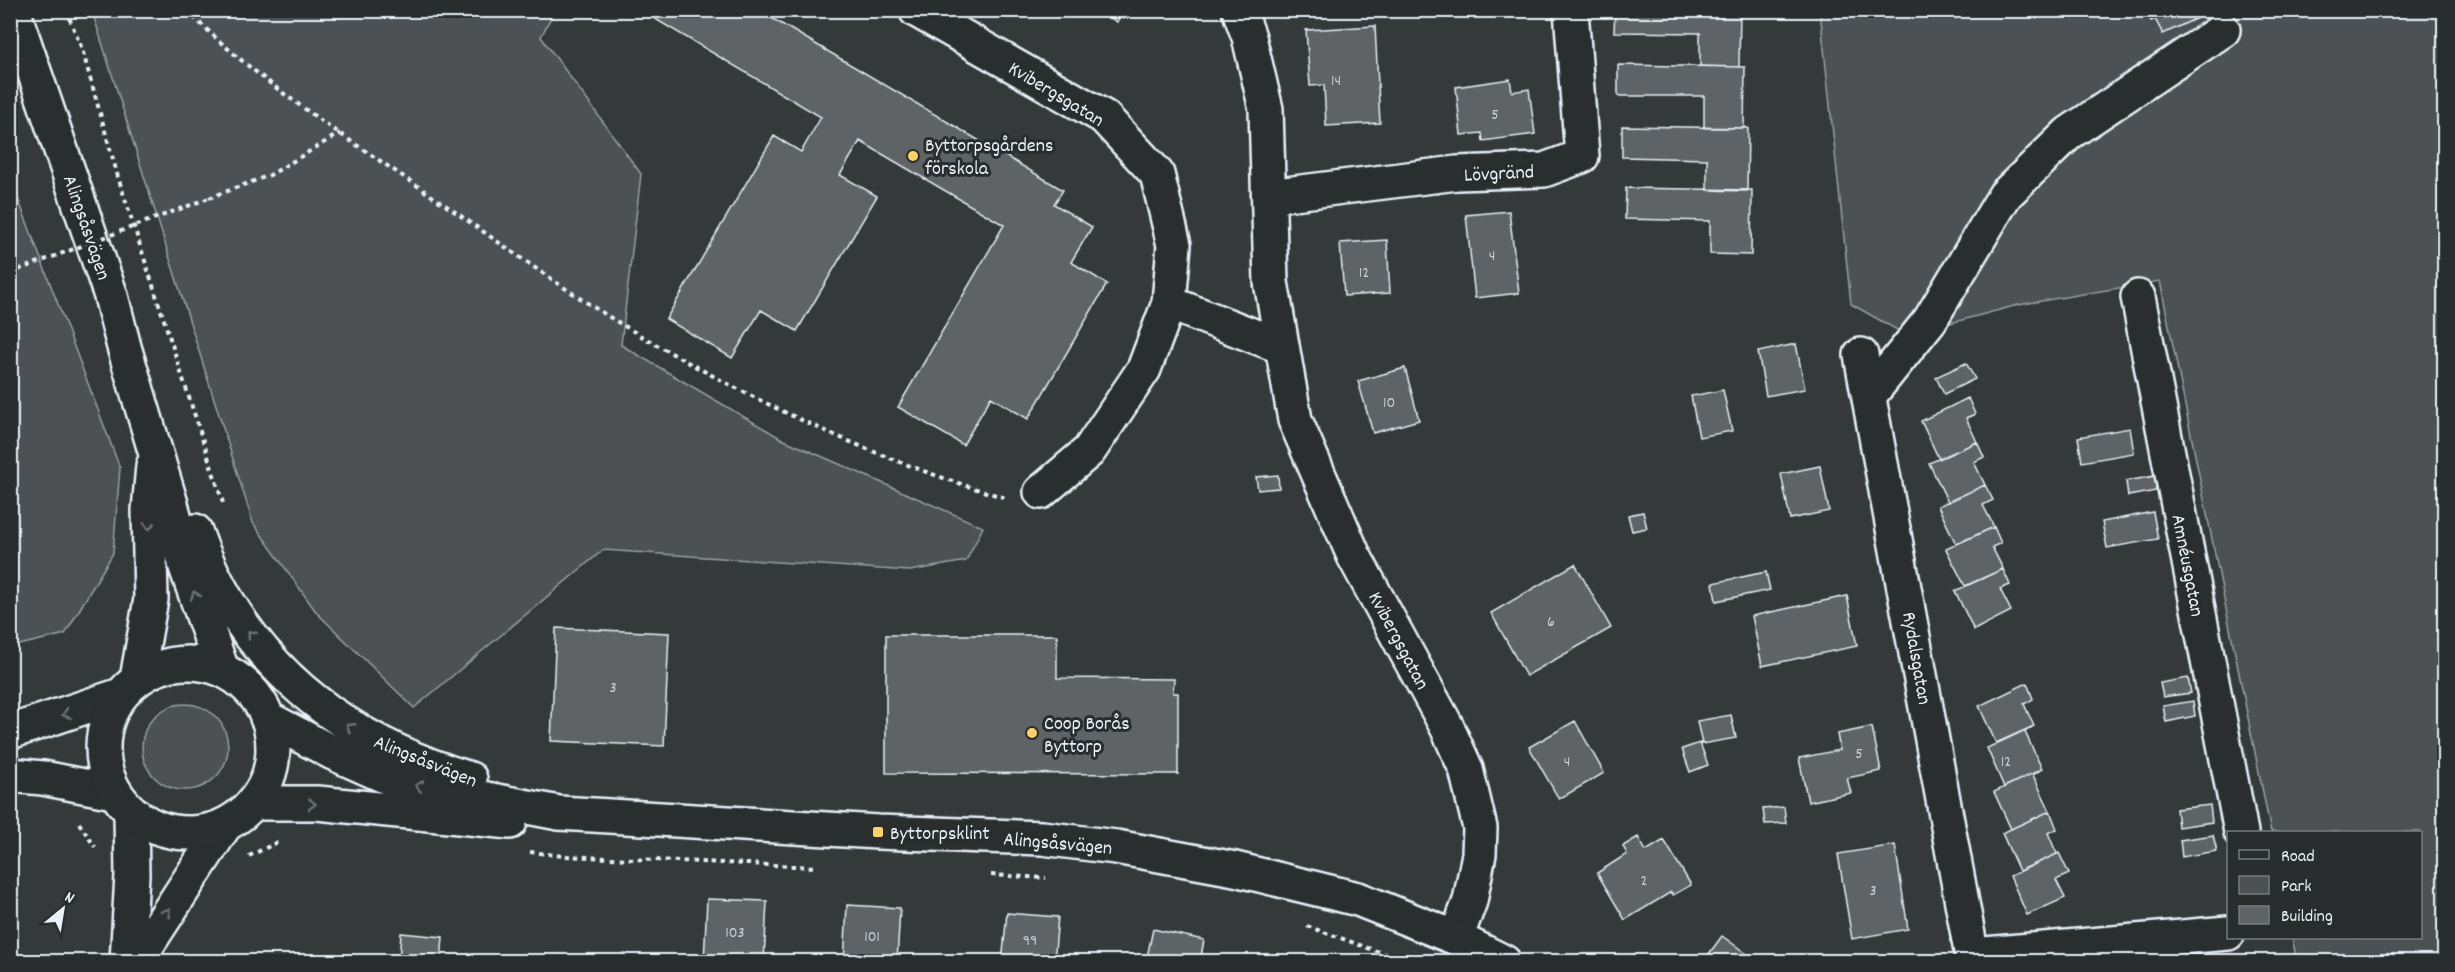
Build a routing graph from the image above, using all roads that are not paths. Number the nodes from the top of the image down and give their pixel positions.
1 (13, 10) edge
2 (916, 10) edge
3 (1239, 10) edge
4 (1571, 10) edge
5 (2223, 30) dead end
6 (1269, 196) junction
7 (2138, 297) dead end
8 (1169, 303) junction
9 (1280, 346) junction
10 (1862, 355) dead end
11 (1869, 396) junction
12 (155, 447) junction
13 (1041, 492) road end
14 (222, 670) junction
15 (129, 687) junction
16 (267, 718) junction
17 (10, 732) edge
18 (10, 775) edge
19 (122, 802) junction
20 (253, 803) junction
21 (559, 813) junction
22 (225, 825) junction
23 (2241, 831) edge
24 (2227, 933) edge
25 (1456, 938) junction
26 (1973, 958) edge
27 (127, 962) edge
28 (136, 962) edge
29 (1504, 962) edge

1 - 12 street, Alingsåsvägen
2 - 8 street, Kvibergsgatan
3 - 6 street, Kvibergsgatan
4 - 6 street, Lövgränd
5 - 11 street
6 - 9 street, Kvibergsgatan
7 - 23 street, Amnéusgatan
8 - 9 street
8 - 13 street, Kvibergsgatan
9 - 25 street, Kvibergsgatan
10 - 11 street, Rydalsgatan
11 - 26 street, Rydalsgatan
14 -> 12 street, Alingsåsvägen
12 -> 15 street, Alingsåsvägen
21 -> 12 street, Alingsåsvägen
14 - 15 street
14 - 16 street
15 -> 17 street
15 - 19 street
16 - 20 street
21 -> 16 street, Alingsåsvägen
18 - 19 street
19 - 22 street
19 - 27 street
20 -> 21 street, Alingsåsvägen
20 - 22 street
21 - 25 street, Alingsåsvägen
28 -> 22 street
24 - 26 street
25 - 29 street, Alingsåsvägen

